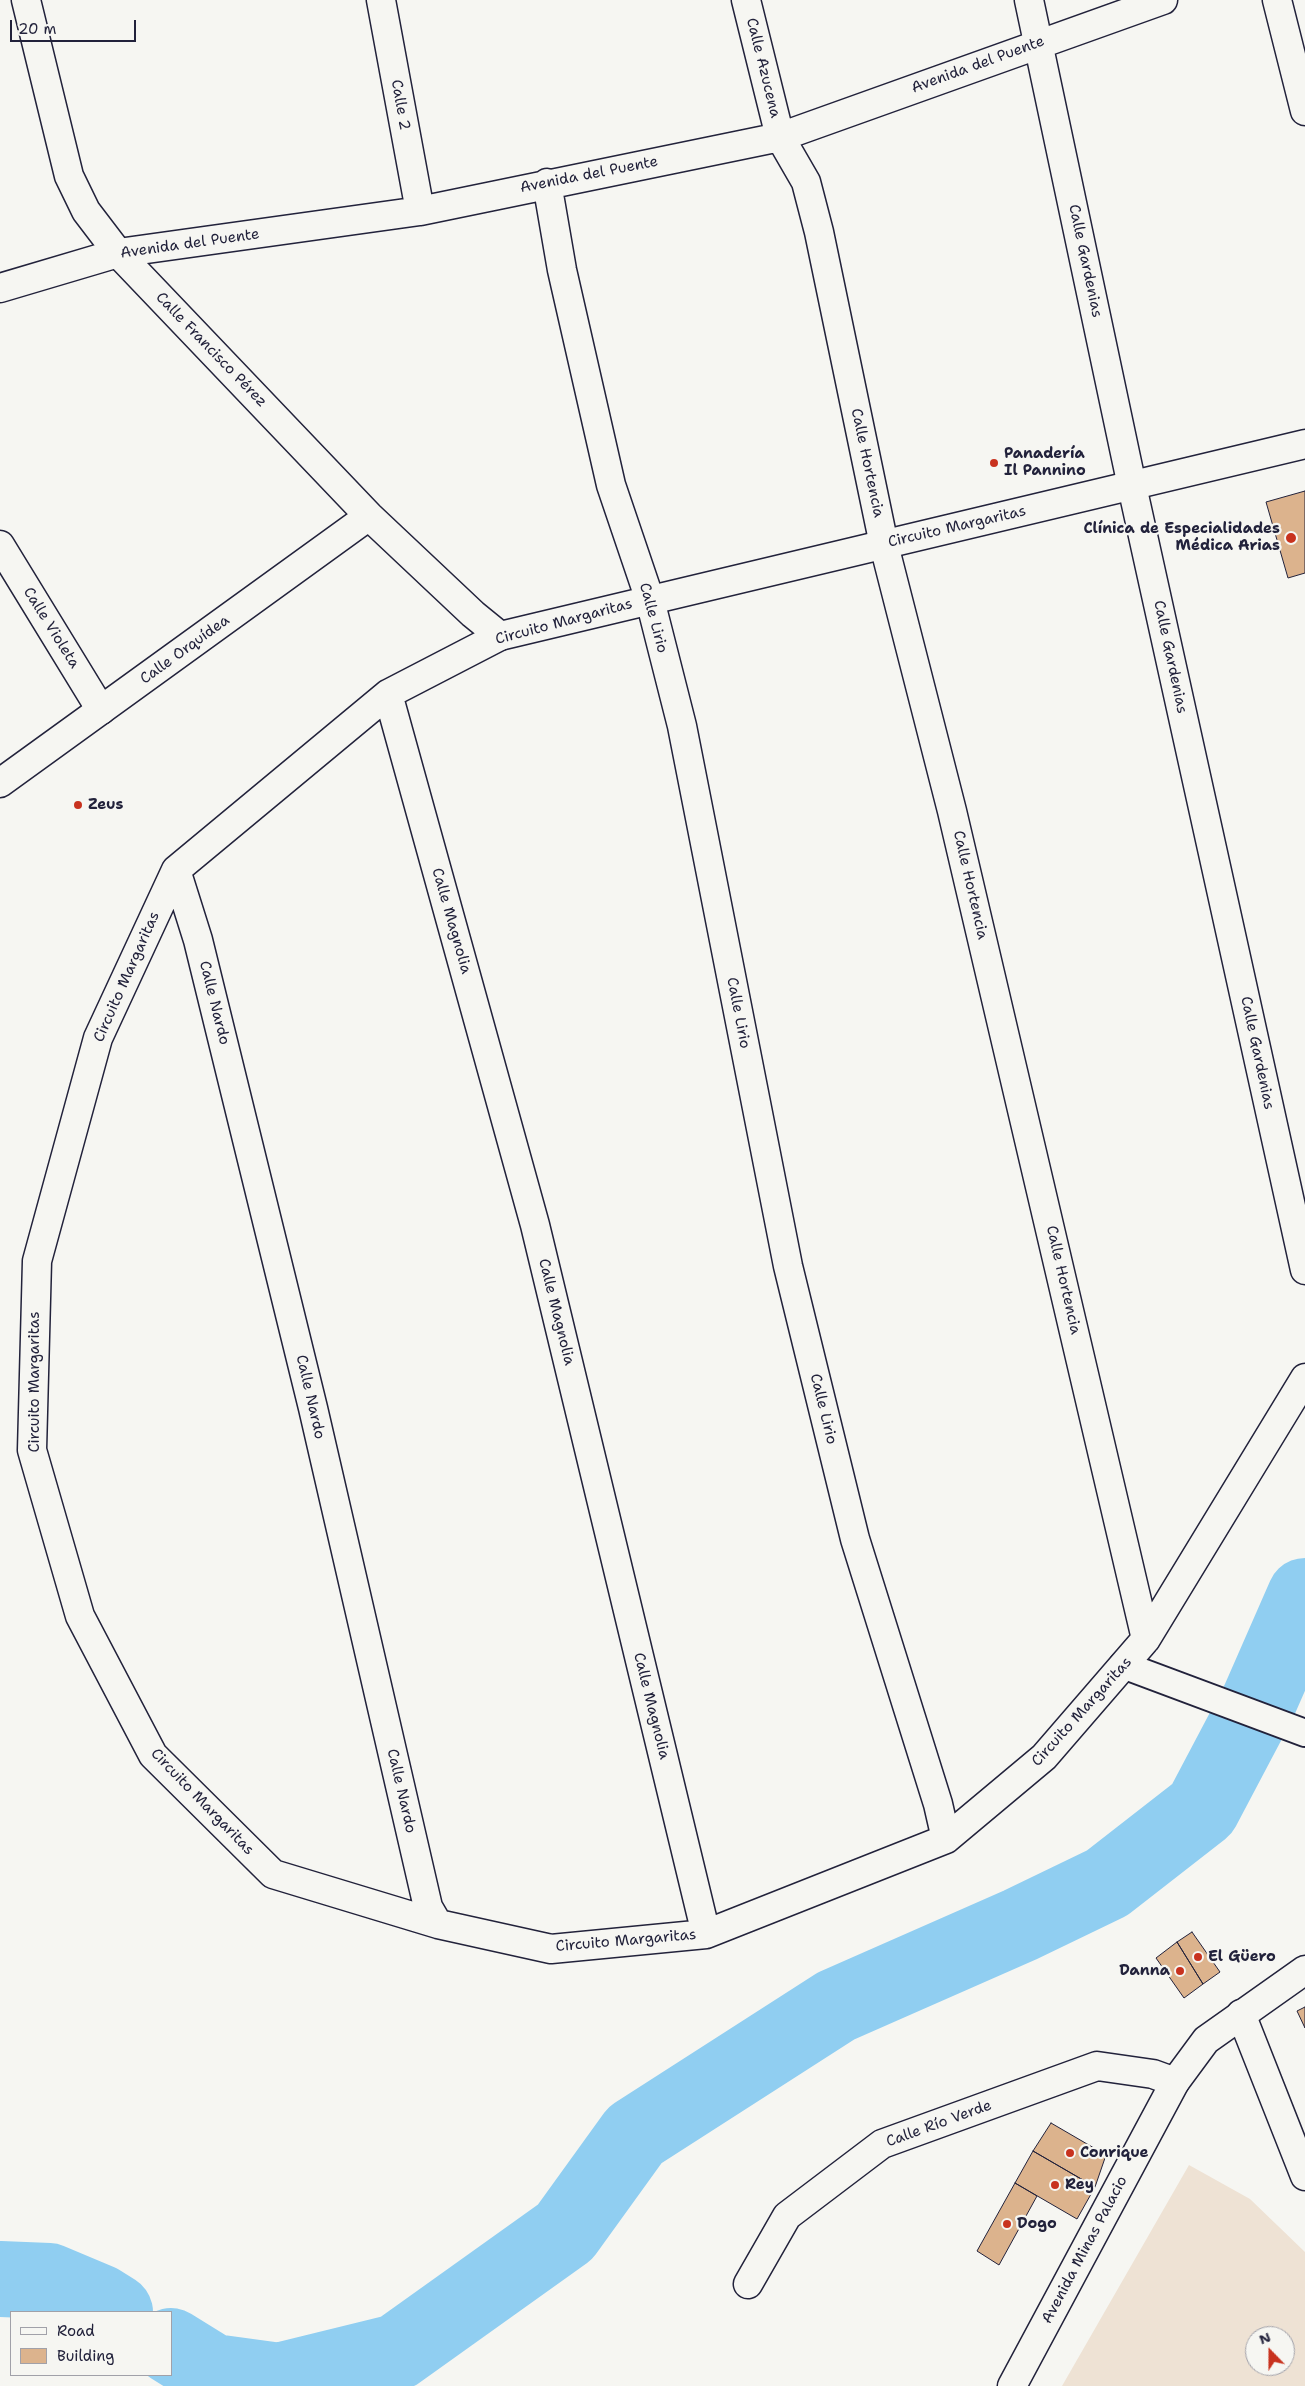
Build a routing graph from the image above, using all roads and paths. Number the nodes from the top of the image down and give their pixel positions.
1 (26, 0) edge
2 (381, 0) edge
3 (746, 0) edge
4 (1029, 0) edge
5 (1163, 0) edge
6 (1277, 0) edge
7 (1040, 43) junction
8 (1305, 111) edge
9 (780, 137) junction
10 (547, 183) junction
11 (420, 211) junction
12 (118, 254) junction
13 (0, 288) edge
14 (1305, 444) edge
15 (1132, 486) junction
16 (369, 516) junction
17 (0, 545) edge
18 (884, 545) junction
19 (650, 600) junction
20 (500, 636) junction
21 (388, 694) junction
22 (101, 710) junction
23 (0, 783) edge
24 (176, 870) junction
25 (1305, 1270) edge
26 (1305, 1378) edge
27 (1146, 1639) junction
28 (1123, 1665) junction
29 (1305, 1733) edge
30 (946, 1840) junction
31 (438, 1924) junction
32 (706, 1934) junction
33 (1305, 1970) edge
34 (1241, 2014) junction
35 (1175, 2082) junction
36 (1305, 2176) edge
37 (748, 2284) dead end
38 (1012, 2386) edge

1 - 12 street, Calle Francisco Pérez
2 - 11 street, Calle 2
3 - 9 street, Calle Azucena
4 - 7 street, Calle Gardenias
5 - 7 street, Avenida del Puente
6 - 8 street
7 - 9 street, Avenida del Puente
7 - 15 street, Calle Gardenias
9 - 10 street, Avenida del Puente
9 - 18 street, Calle Hortencia
10 - 11 street, Avenida del Puente
10 - 19 street, Calle Lirio
11 - 12 street, Avenida del Puente
12 - 13 street, Avenida del Puente
12 - 16 street, Calle Francisco Pérez
14 - 15 street, Circuito Margaritas
15 - 18 street, Circuito Margaritas
15 - 25 street, Calle Gardenias
16 - 20 street, Calle Francisco Pérez
16 - 22 street, Calle Orquídea
17 - 22 street, Calle Violeta
18 - 19 street, Circuito Margaritas
18 - 27 street, Calle Hortencia
19 - 20 street, Circuito Margaritas
19 - 30 street, Calle Lirio
20 - 21 street, Circuito Margaritas
21 - 24 street, Circuito Margaritas
21 - 32 street, Calle Magnolia
22 - 23 street, Calle Orquídea
24 - 31 street, Calle Nardo
24 - 31 street, Circuito Margaritas
26 - 27 street, Circuito Margaritas
27 - 28 street, Circuito Margaritas
28 - 29 street
28 - 30 street, Circuito Margaritas
30 - 32 street, Circuito Margaritas
31 - 32 street, Circuito Margaritas
33 - 34 street, Avenida Minas Palacio
34 - 35 street, Avenida Minas Palacio
34 - 36 street
35 - 37 street, Calle Río Verde
35 - 38 street, Avenida Minas Palacio

